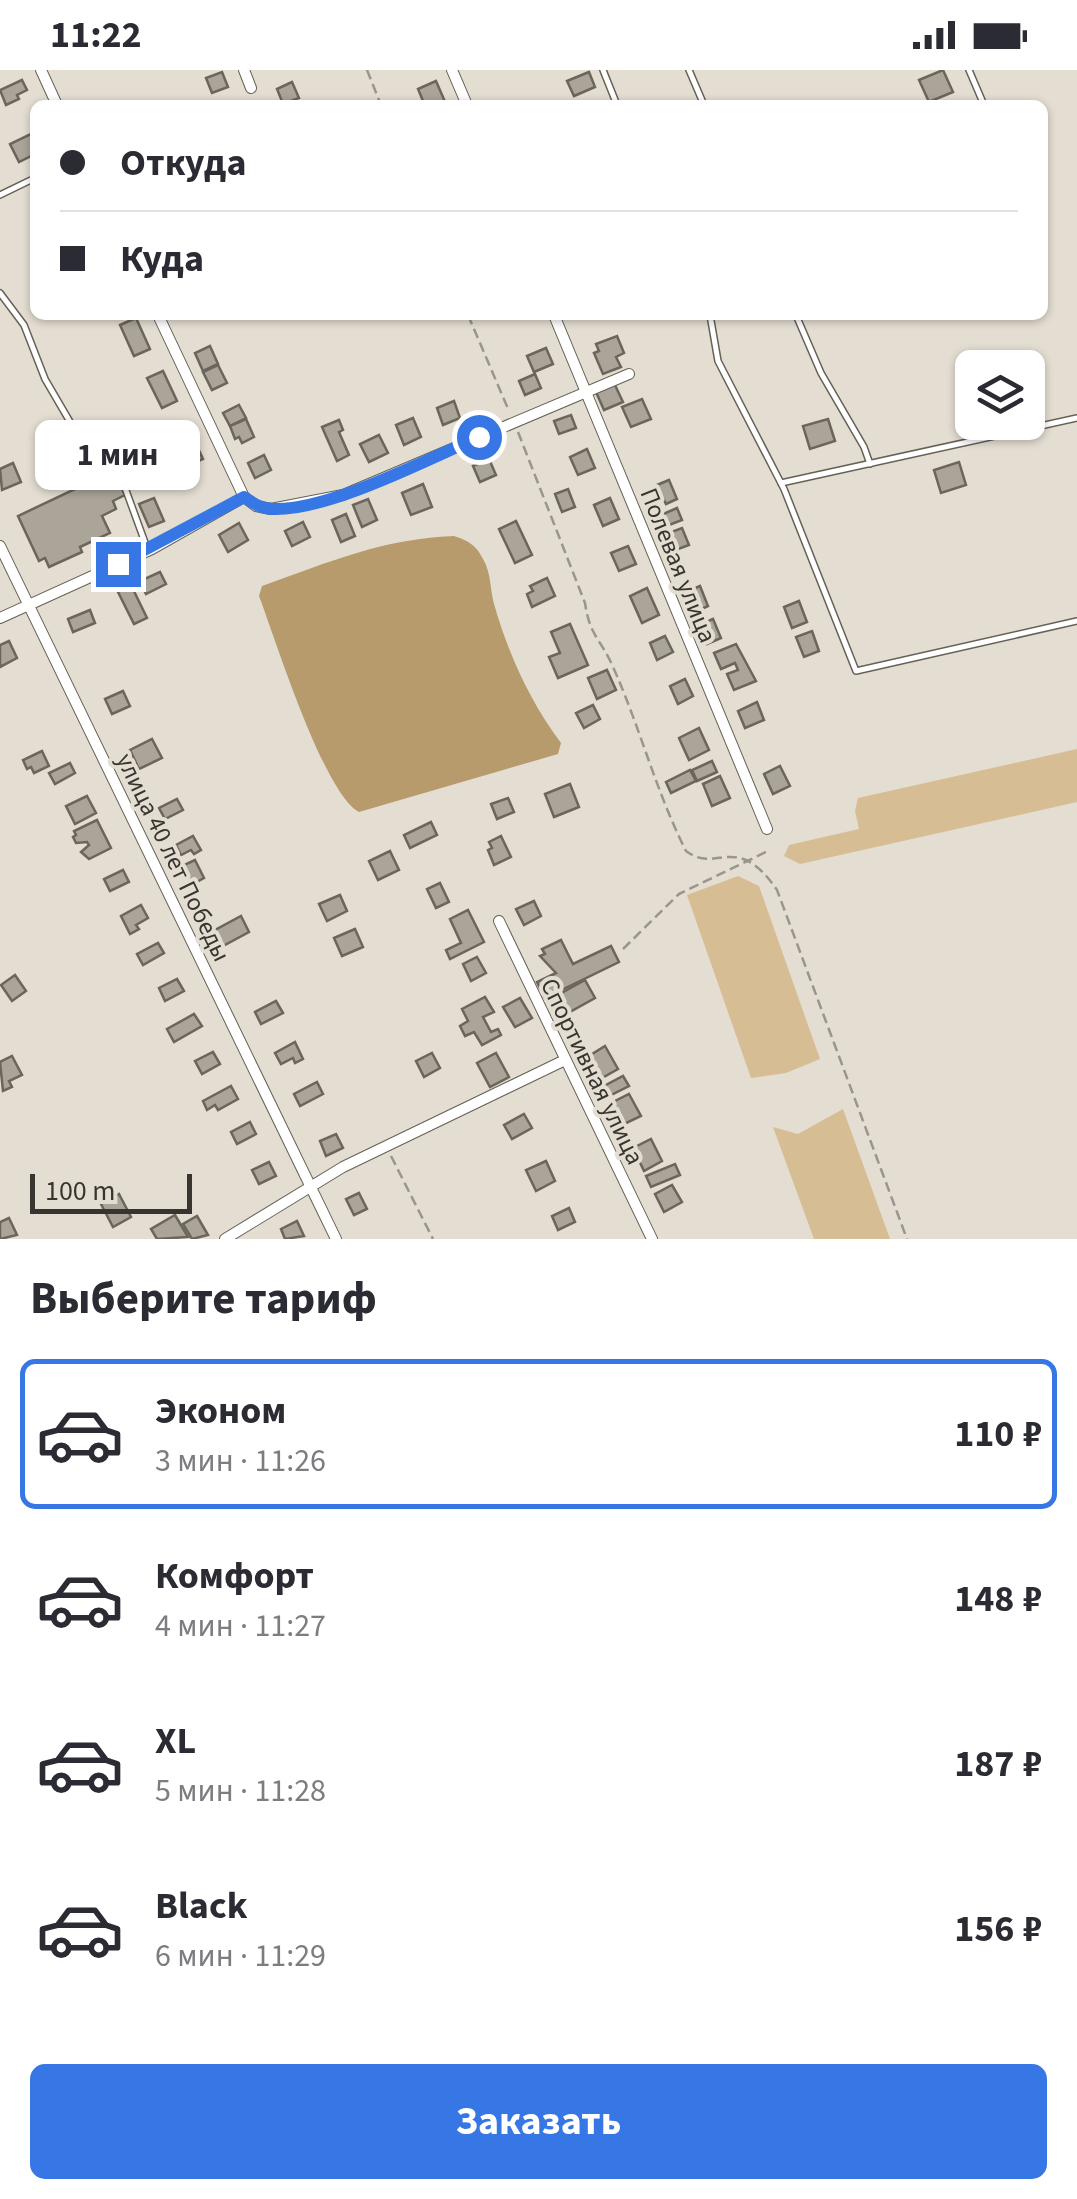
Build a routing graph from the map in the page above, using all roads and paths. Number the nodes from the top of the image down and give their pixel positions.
1 (41, 70) edge
2 (244, 70) edge
3 (367, 70) edge
4 (452, 70) edge
5 (602, 70) edge
6 (689, 70) edge
7 (969, 70) edge
8 (251, 88) dead end
9 (56, 100) edge
10 (379, 100) edge
11 (465, 100) edge
12 (614, 100) edge
13 (702, 100) edge
14 (982, 100) edge
15 (30, 180) edge
16 (0, 195) edge
17 (0, 293) edge
18 (160, 320) edge
19 (470, 320) edge
20 (556, 320) edge
21 (711, 320) edge
22 (798, 320) edge
23 (629, 374) dead end
24 (586, 391) junction
25 (1077, 418) edge
26 (514, 422) junction
27 (870, 464) junction
28 (781, 484) junction
29 (244, 497) junction
30 (0, 546) edge
31 (148, 551) junction
32 (30, 604) junction
33 (0, 618) edge
34 (1077, 621) edge
35 (768, 830) dead end
36 (770, 850) dead end
37 (747, 859) junction
38 (499, 921) dead end
39 (624, 949) dead end
40 (565, 1060) junction
41 (386, 1146) junction
42 (310, 1187) junction
43 (240, 1235) edge
44 (225, 1239) edge
45 (336, 1239) edge
46 (433, 1239) edge
47 (652, 1239) edge
48 (907, 1239) edge

1 - 9 street
2 - 8 street
3 - 10 path
4 - 11 street
5 - 12 lane
6 - 13 lane
7 - 14 lane
15 - 16 lane
17 - 31 lane
18 - 29 street
19 - 26 path
20 - 24 street, Полевая улица
21 - 28 lane
22 - 27 lane
23 - 24 street
24 - 26 street
24 - 35 street, Полевая улица
25 - 27 lane
26 - 29 street
26 - 37 path
27 - 28 lane
28 - 34 lane
29 - 31 street
30 - 32 street, улица 40 лет Победы
31 - 32 street
32 - 33 street
32 - 42 street, улица 40 лет Победы
36 - 37 path
37 - 39 path
37 - 48 path
38 - 40 street, Спортивная улица
40 - 41 street
40 - 47 street, Спортивная улица
41 - 42 street
41 - 46 path
42 - 43 street
42 - 45 street, улица 40 лет Победы
43 - 44 street

